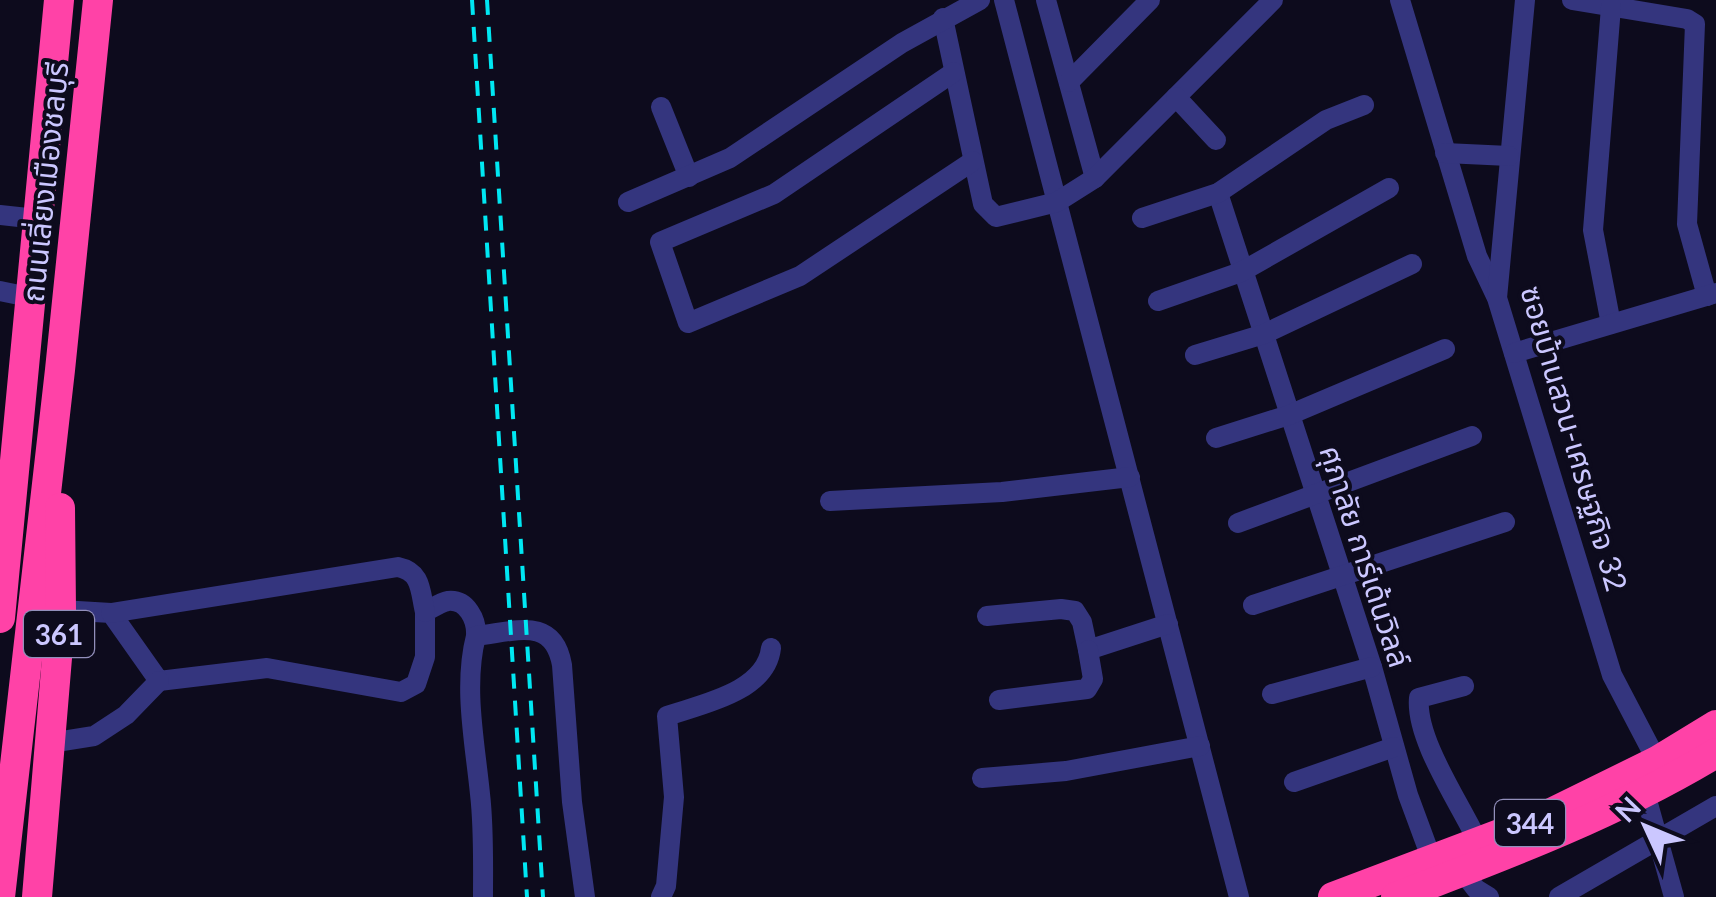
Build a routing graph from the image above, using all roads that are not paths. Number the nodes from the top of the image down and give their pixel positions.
1 (60, 0) edge
2 (98, 0) edge
3 (980, 0) edge
4 (1004, 0) edge
5 (1046, 0) edge
6 (1150, 0) edge
7 (1272, 0) edge
8 (1400, 0) edge
9 (1524, 0) edge
10 (1572, 0) edge
11 (1611, 6) junction
12 (942, 18) junction
13 (954, 72) junction
14 (1069, 82) junction
15 (1176, 97) junction
16 (1364, 105) dead end
17 (661, 108) dead end
18 (1216, 140) dead end
19 (1444, 152) junction
20 (1509, 156) junction
21 (973, 161) junction
22 (688, 177) junction
23 (1094, 178) junction
24 (1390, 188) dead end
25 (1218, 193) junction
26 (628, 202) dead end
27 (1057, 202) junction
28 (0, 214) edge
29 (1142, 218) dead end
30 (37, 219) junction
31 (1412, 264) dead end
32 (1242, 272) junction
33 (15, 294) edge
34 (1711, 294) edge
35 (1497, 298) junction
36 (1158, 301) dead end
37 (1611, 324) junction
38 (1264, 334) junction
39 (1446, 349) dead end
40 (1514, 353) junction
41 (1194, 355) dead end
42 (60, 370) junction
43 (21, 373) junction
44 (8, 404) edge
45 (1288, 415) junction
46 (1472, 436) dead end
47 (1216, 438) dead end
48 (0, 471) edge
49 (1130, 478) junction
50 (1314, 494) junction
51 (830, 501) dead end
52 (1505, 522) dead end
53 (1238, 523) dead end
54 (1342, 576) junction
55 (1253, 605) dead end
56 (61, 610) junction
57 (425, 612) junction
58 (112, 613) junction
59 (987, 616) dead end
60 (0, 618) edge
61 (1168, 624) junction
62 (476, 636) junction
63 (772, 648) dead end
64 (1088, 650) junction
65 (1372, 666) junction
66 (159, 681) junction
67 (1464, 686) dead end
68 (1272, 694) dead end
69 (998, 700) dead end
70 (1716, 724) edge
71 (50, 743) junction
72 (1200, 746) junction
73 (1394, 746) junction
74 (1716, 753) edge
75 (1656, 761) junction
76 (982, 778) dead end
77 (1294, 782) dead end
78 (1645, 793) junction
79 (1716, 806) edge
80 (1659, 836) junction
81 (1478, 842) junction
82 (1449, 877) edge
83 (0, 896) edge
84 (37, 897) edge
85 (483, 897) edge
86 (585, 897) edge
87 (661, 897) edge
88 (1239, 897) edge
89 (1333, 897) edge
90 (1396, 897) edge
91 (1489, 897) edge
92 (1559, 897) edge
93 (1674, 897) edge

1 - 30 highway, ถนนเลี่ยงเมืองชลบุรี / 361
2 - 42 highway, ถนนเลี่ยงเมืองชลบุรี / 361
3 - 12 street
4 - 27 street
5 - 14 street
6 - 14 street
7 - 15 street
8 - 19 street
9 - 20 street, ซอยบ้านสวน-เศรษฐกิจ 32
10 - 11 street
11 - 34 street
11 - 37 street
12 - 13 street
12 - 22 street
13 - 21 street
13 - 21 street
14 - 23 street
15 - 18 street
15 - 23 street
16 - 25 street
17 - 22 street
19 - 20 street
19 - 35 street
20 - 35 street, ซอยบ้านสวน-เศรษฐกิจ 32
21 - 27 street
22 - 26 street
23 - 27 street
24 - 32 street
25 - 29 street
25 - 32 street, ศุภาลัย การ์เด้นวิลล์
27 - 49 street
28 - 30 street
30 - 33 highway, ถนนเลี่ยงเมืองชลบุรี / 361
31 - 38 street
32 - 36 street
32 - 38 street, ศุภาลัย การ์เด้นวิลล์
33 - 43 highway, ถนนเลี่ยงเมืองชลบุรี / 361
34 - 37 street
35 - 40 street, ซอยบ้านสวน-เศรษฐกิจ 32
37 - 40 street
38 - 41 street
38 - 45 street, ศุภาลัย การ์เด้นวิลล์
39 - 45 street
40 - 75 street, ซอยบ้านสวน-เศรษฐกิจ 32
42 - 56 highway, ถนนเลี่ยงเมืองชลบุรี / 361
42 - 83 highway, ถนนเลี่ยงเมืองชลบุรี / 361
43 - 44 highway, ถนนเลี่ยงเมืองชลบุรี / 361
43 - 60 highway, ถนนเลี่ยงเมืองชลบุรี / 361
44 - 48 highway, ถนนเลี่ยงเมืองชลบุรี / 361
45 - 47 street
45 - 50 street, ศุภาลัย การ์เด้นวิลล์
46 - 50 street
49 - 51 street
49 - 61 street
50 - 53 street
50 - 54 street, ศุภาลัย การ์เด้นวิลล์
52 - 54 street
54 - 55 street
54 - 65 street, ศุภาลัย การ์เด้นวิลล์
56 - 58 street
56 - 71 highway, ถนนเลี่ยงเมืองชลบุรี / 361
57 - 58 street
57 - 62 street
57 - 66 street
58 - 66 street
59 - 64 street
61 - 64 street
61 - 72 street
62 - 85 street
62 - 86 street
63 - 87 street
64 - 69 street
65 - 68 street
65 - 73 street, ศุภาลัย การ์เด้นวิลล์
66 - 71 street
67 - 81 street
70 - 75 highway, 344
71 - 84 highway, ถนนเลี่ยงเมืองชลบุรี / 361
72 - 76 street
72 - 88 street
73 - 77 street
73 - 82 street, ศุภาลัย การ์เด้นวิลล์
74 - 78 highway, 344
75 - 81 highway, 344
78 - 80 street
78 - 82 highway, 344
79 - 80 street
80 - 92 street
80 - 93 street
81 - 82 highway, 344
82 - 89 highway, 344
82 - 90 highway, 344
82 - 91 street

